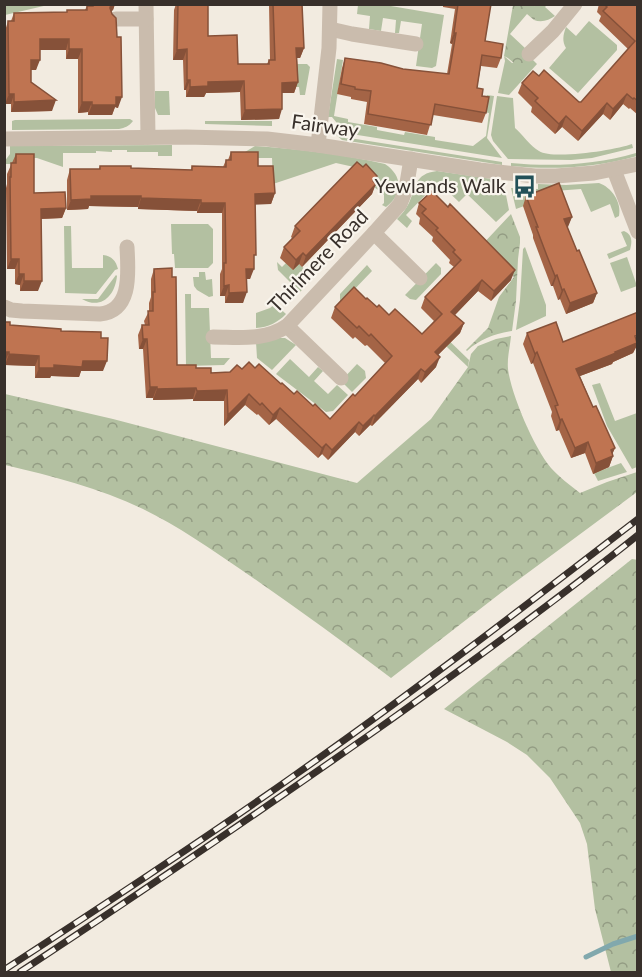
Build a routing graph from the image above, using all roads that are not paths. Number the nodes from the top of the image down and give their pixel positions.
1 (330, 4) edge
2 (575, 4) edge
3 (146, 11) edge
4 (116, 19) edge
5 (330, 28) junction
6 (416, 44) dead end
7 (529, 54) dead end
8 (148, 137) junction
9 (4, 139) edge
10 (318, 145) junction
11 (411, 159) junction
12 (638, 164) edge
13 (614, 170) junction
14 (638, 232) edge
15 (374, 233) junction
16 (127, 247) dead end
17 (420, 278) dead end
18 (4, 308) edge
19 (287, 326) junction
20 (213, 337) dead end
21 (341, 378) dead end

1 - 5 street
2 - 7 street
3 - 4 street
3 - 8 street
5 - 6 street
5 - 10 street
8 - 9 street, Fairway
8 - 10 street, Fairway
10 - 11 street, Fairway
11 - 13 street, Fairway
11 - 15 street, Thirlmere Road
12 - 13 street, Fairway
13 - 14 street
15 - 17 street
15 - 19 street, Thirlmere Road
16 - 18 street
19 - 20 street, Thirlmere Road
19 - 21 street

